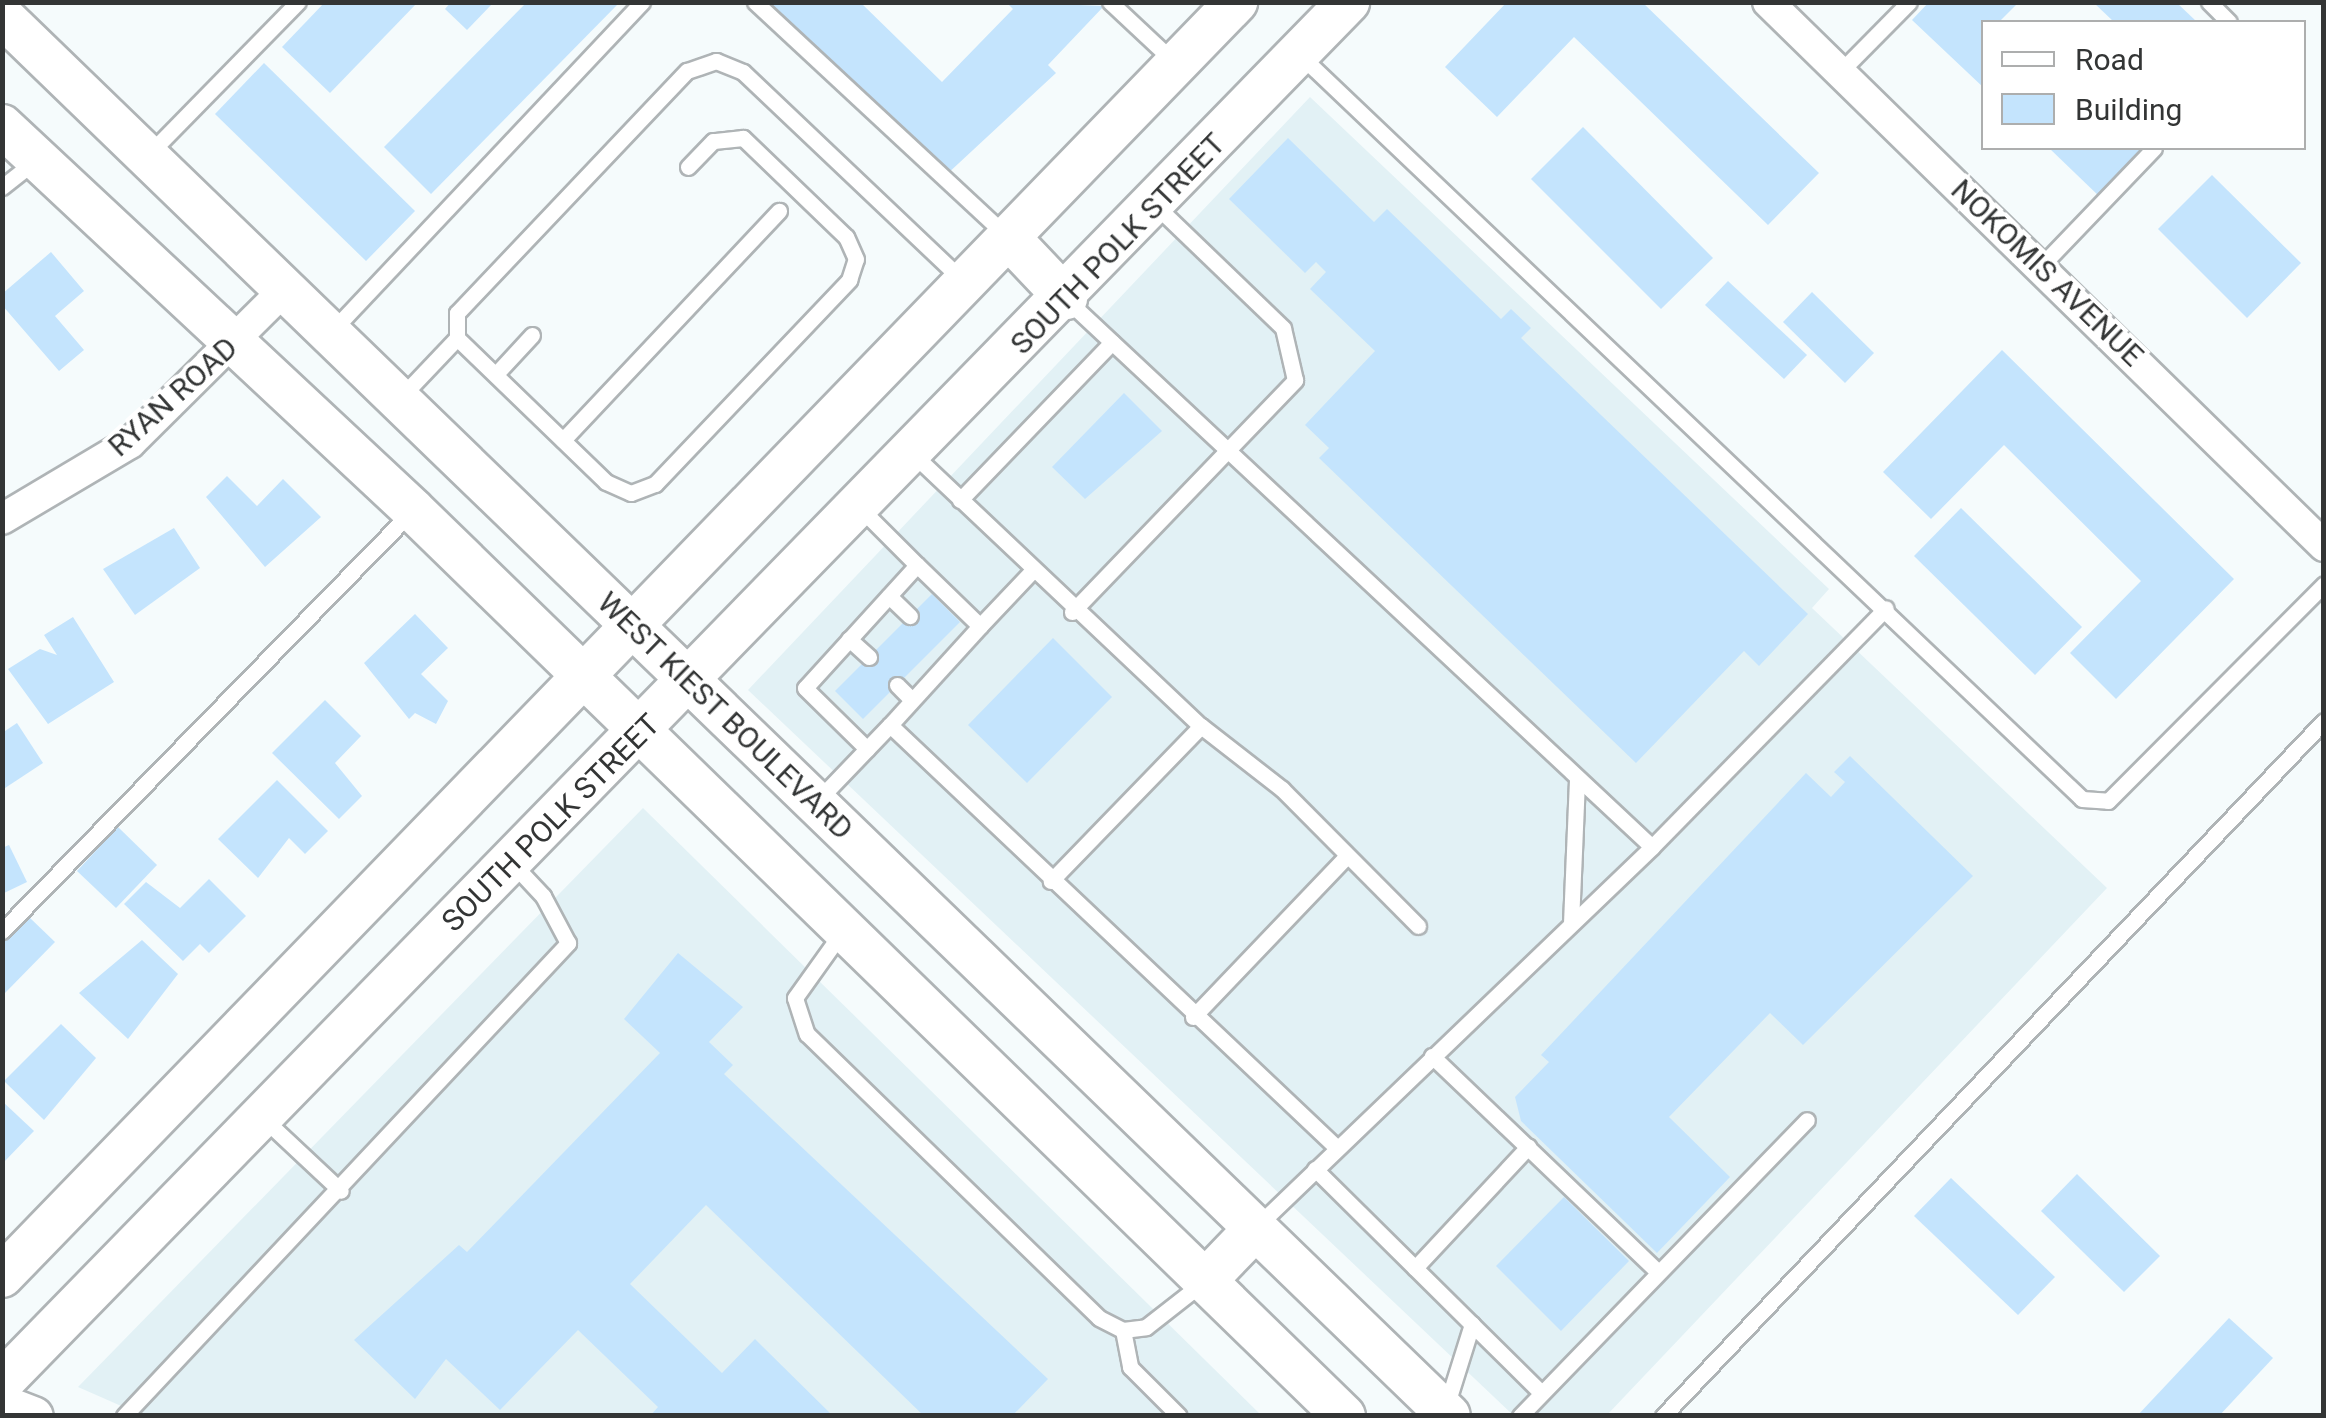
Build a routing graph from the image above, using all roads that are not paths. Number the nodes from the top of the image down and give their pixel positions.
1 (298, 2) edge
2 (642, 2) edge
3 (755, 2) edge
4 (1110, 2) edge
5 (1236, 2) edge
6 (1348, 2) edge
7 (1768, 2) edge
8 (1909, 2) edge
9 (2209, 2) edge
10 (2, 16) edge
11 (2227, 20) edge
12 (1299, 54) junction
13 (1176, 64) junction
14 (1840, 72) junction
15 (2, 126) edge
16 (2152, 150) edge
17 (145, 157) junction
18 (36, 160) junction
19 (688, 167) dead end
20 (2, 187) edge
21 (1155, 205) junction
22 (779, 211) dead end
23 (1009, 238) junction
24 (2042, 266) junction
25 (965, 282) junction
26 (281, 293) junction
27 (1066, 298) junction
28 (327, 336) junction
29 (532, 336) dead end
30 (457, 338) junction
31 (1112, 342) junction
32 (232, 344) junction
33 (496, 374) junction
34 (396, 402) junction
35 (563, 440) junction
36 (1228, 450) junction
37 (914, 455) junction
38 (960, 500) junction
39 (861, 508) junction
40 (413, 510) junction
41 (2, 519) edge
42 (2324, 546) edge
43 (917, 565) junction
44 (1032, 572) junction
45 (2324, 584) edge
46 (889, 596) junction
47 (1886, 608) junction
48 (1072, 612) junction
49 (910, 616) dead end
50 (630, 624) junction
51 (980, 626) junction
52 (850, 639) junction
53 (937, 644) dead end
54 (869, 657) dead end
55 (951, 658) junction
56 (585, 677) junction
57 (692, 683) junction
58 (897, 685) dead end
59 (912, 700) junction
60 (2324, 721) edge
61 (890, 724) junction
62 (1202, 726) junction
63 (640, 731) junction
64 (867, 750) junction
65 (1577, 779) junction
66 (815, 803) junction
67 (1652, 847) junction
68 (1347, 856) junction
69 (511, 862) junction
70 (1052, 881) junction
71 (1570, 923) junction
72 (1418, 926) dead end
73 (844, 930) junction
74 (2, 932) edge
75 (1193, 1018) junction
76 (1432, 1056) junction
77 (262, 1117) junction
78 (1806, 1120) dead end
79 (1528, 1147) junction
80 (1336, 1148) junction
81 (1314, 1168) junction
82 (341, 1191) junction
83 (1255, 1229) junction
84 (1415, 1268) junction
85 (1658, 1272) junction
86 (2, 1276) edge
87 (1206, 1281) junction
88 (1472, 1324) junction
89 (1122, 1330) junction
90 (2, 1382) edge
91 (1542, 1393) junction
92 (2, 1404) edge
93 (1447, 1413) edge
94 (34, 1416) edge
95 (124, 1416) edge
96 (1179, 1416) edge
97 (1344, 1416) edge
98 (1520, 1416) edge
99 (1662, 1416) edge

1 - 17 lane
2 - 28 lane
3 - 23 lane
4 - 13 lane
5 - 13 main road
6 - 12 main road, SOUTH POLK STREET
7 - 14 street, NOKOMIS AVENUE
8 - 14 lane
9 - 11 lane
10 - 17 main road, WEST KIEST BOULEVARD
12 - 21 main road, SOUTH POLK STREET
12 - 47 lane
13 - 23 main road
14 - 24 street, NOKOMIS AVENUE
15 - 18 main road
16 - 24 lane
17 - 26 main road, WEST KIEST BOULEVARD
18 - 20 lane
18 - 32 main road
19 - 35 lane
21 - 27 main road, SOUTH POLK STREET
21 - 36 lane
22 - 35 lane
23 - 25 main road
23 - 27 main road
24 - 42 street, NOKOMIS AVENUE
25 - 30 lane
25 - 50 main road
26 - 28 main road, WEST KIEST BOULEVARD
26 - 32 street, RYAN ROAD
27 - 31 lane
27 - 37 main road, SOUTH POLK STREET
28 - 34 main road, WEST KIEST BOULEVARD
29 - 33 lane
30 - 33 lane
30 - 34 lane
31 - 36 lane
31 - 38 lane
32 - 40 main road
32 - 41 street, RYAN ROAD
33 - 35 lane
34 - 50 main road, WEST KIEST BOULEVARD
36 - 48 lane
36 - 65 lane
37 - 38 lane
37 - 39 main road, SOUTH POLK STREET
38 - 44 lane
39 - 43 lane
39 - 57 main road, SOUTH POLK STREET
40 - 56 main road
40 - 74 lane
43 - 46 lane
43 - 51 lane
44 - 48 lane
44 - 51 lane
45 - 47 lane
46 - 49 lane
46 - 52 lane
47 - 67 lane
48 - 62 lane
50 - 56 main road
50 - 57 main road, WEST KIEST BOULEVARD
51 - 55 lane
52 - 54 lane
52 - 64 lane
53 - 55 lane
55 - 59 lane
56 - 63 main road
56 - 86 main road
57 - 63 main road, SOUTH POLK STREET
57 - 66 main road, WEST KIEST BOULEVARD
58 - 59 lane
59 - 61 lane
60 - 99 lane
61 - 64 lane
61 - 70 lane
62 - 68 lane
62 - 70 lane
63 - 69 main road, SOUTH POLK STREET
63 - 73 main road
64 - 66 lane
65 - 67 lane
65 - 71 lane
66 - 83 main road, WEST KIEST BOULEVARD
67 - 71 lane
68 - 72 lane
68 - 75 lane
69 - 77 main road, SOUTH POLK STREET
69 - 82 lane
70 - 75 lane
71 - 76 lane
73 - 87 main road
73 - 89 lane
75 - 80 lane
76 - 79 lane
76 - 80 lane
77 - 82 lane
77 - 90 main road, SOUTH POLK STREET
78 - 85 lane
79 - 84 lane
79 - 85 lane
80 - 81 lane
81 - 83 lane
81 - 84 lane
82 - 95 lane
83 - 87 main road
83 - 93 main road, WEST KIEST BOULEVARD
84 - 88 lane
85 - 91 lane
87 - 89 lane
87 - 97 main road
88 - 91 lane
88 - 93 lane
89 - 96 lane
91 - 98 lane
92 - 94 street

